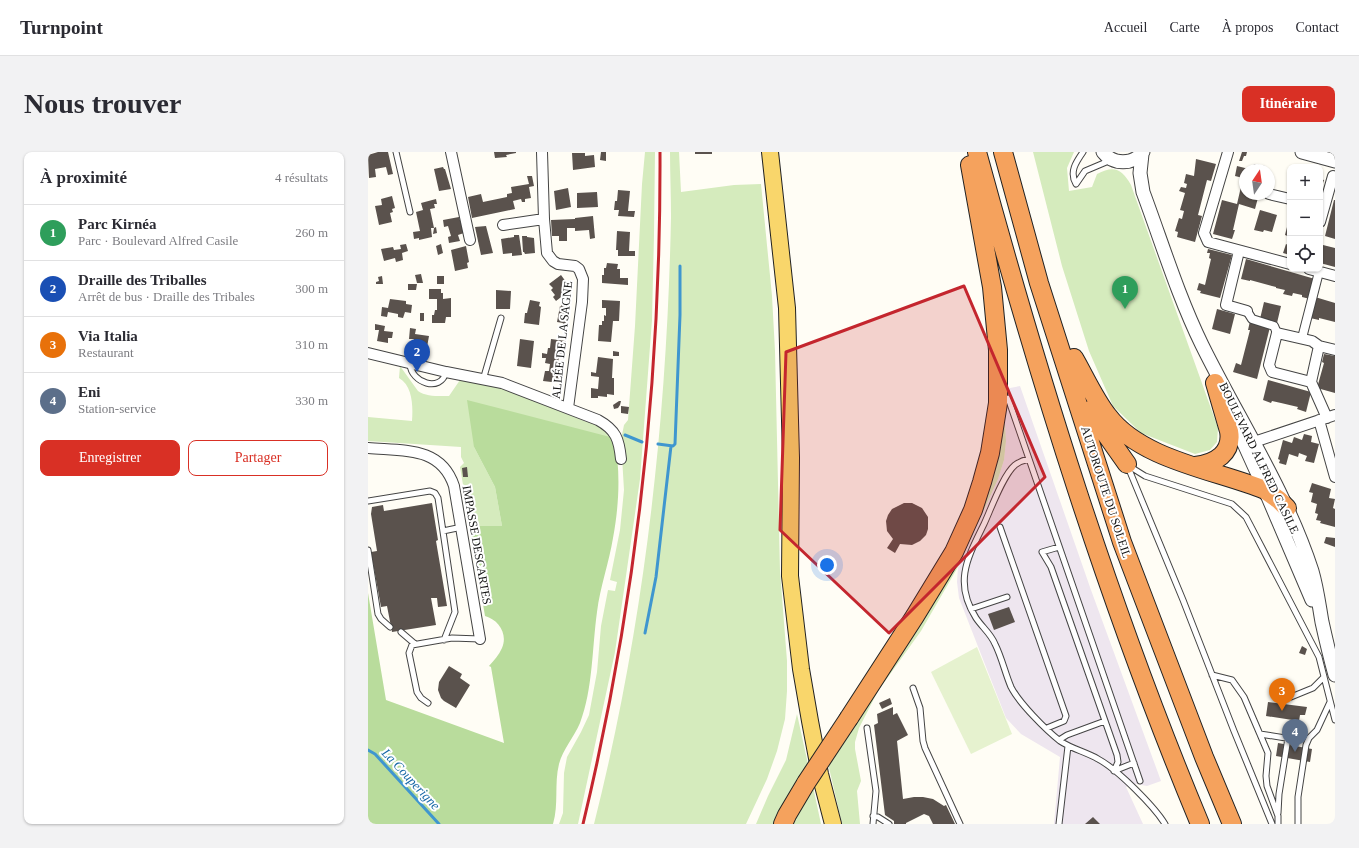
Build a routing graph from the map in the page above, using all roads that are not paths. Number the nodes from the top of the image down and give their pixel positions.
1 (396, 152) edge
2 (451, 152) edge
3 (542, 152) edge
4 (770, 152) edge
5 (968, 152) edge
6 (977, 152) edge
7 (1003, 152) edge
8 (1083, 152) edge
9 (1228, 152) edge
10 (1302, 152) edge
11 (1142, 153) edge
12 (1112, 158) edge
13 (1335, 160) edge
14 (1333, 176) dead end
15 (1143, 192) junction
16 (1275, 195) edge
17 (1287, 198) edge
18 (1323, 204) edge
19 (410, 212) dead end
20 (544, 219) junction
21 (503, 225) dead end
22 (470, 240) dead end
23 (1239, 251) junction
24 (1287, 263) edge
25 (1319, 272) joint
26 (1335, 276) edge
27 (1039, 283) junction
28 (1247, 311) joint
29 (501, 318) dead end
30 (1277, 333) junction
31 (1302, 338) junction
32 (1202, 344) junction
33 (1319, 346) junction
34 (1335, 350) edge
35 (368, 353) edge
36 (1074, 358) junction
37 (410, 364) junction
38 (446, 372) junction
39 (483, 380) junction
40 (1311, 382) junction
41 (1216, 383) junction
42 (1008, 398) dead end
43 (568, 408) junction
44 (1327, 418) edge
45 (1254, 442) junction
46 (368, 448) edge
47 (1028, 458) junction
48 (621, 459) dead end
49 (1127, 464) junction
50 (1195, 466) junction
51 (1335, 477) edge
52 (1265, 490) junction
53 (368, 501) edge
54 (1287, 508) junction
55 (462, 527) junction
56 (1000, 527) dead end
57 (443, 530) junction
58 (1059, 547) junction
59 (368, 550) edge
60 (1007, 597) dead end
61 (971, 609) junction
62 (1322, 620) junction
63 (390, 627) dead end
64 (401, 632) dead end
65 (480, 639) joint
66 (444, 640) junction
67 (415, 644) junction
68 (1212, 675) junction
69 (1330, 676) edge
70 (913, 688) dead end
71 (1291, 696) dead end
72 (1330, 702) junction
73 (428, 703) dead end
74 (1335, 720) edge
75 (1105, 721) junction
76 (867, 728) dead end
77 (1047, 728) junction
78 (1260, 734) junction
79 (1288, 738) junction
80 (1059, 740) junction
81 (1298, 740) dead end
82 (1068, 746) junction
83 (1134, 763) junction
84 (1114, 771) junction
85 (1140, 781) dead end
86 (873, 816) junction
87 (1278, 816) junction
88 (783, 824) edge
89 (834, 824) edge
90 (873, 824) edge
91 (890, 824) edge
92 (960, 824) edge
93 (1059, 824) edge
94 (1165, 824) edge
95 (1200, 824) edge
96 (1232, 824) edge
97 (1272, 824) edge
98 (1278, 824) edge
99 (1298, 824) edge

1 - 19 lane
2 - 22 street
3 - 20 street, ALLÉE DE LA SAGNE
4 - 89 main road
5 - 88 highway, bridge
6 - 95 highway
7 - 27 highway, AUTOROUTE DU SOLEIL
8 - 12 lane
9 - 23 street
10 - 13 street
11 - 12 street
11 - 15 street, BOULEVARD ALFRED CASILE
12 - 15 street, BOULEVARD ALFRED CASILE
14 - 18 street
15 - 32 street, BOULEVARD ALFRED CASILE
16 - 17 street
20 - 21 street
20 - 43 street, ALLÉE DE LA SAGNE
23 - 24 street
23 - 28 street
25 - 26 street
25 - 31 street
27 - 36 highway
27 - 96 highway, AUTOROUTE DU SOLEIL
28 - 30 street
29 - 39 lane
30 - 31 street
30 - 40 street
31 - 33 street
32 - 41 street, BOULEVARD ALFRED CASILE
32 - 45 street, BOULEVARD ALFRED CASILE
33 - 34 street
33 - 40 street
35 - 37 street
36 - 49 highway
36 - 50 highway
37 - 38 street
37 - 38 lane
38 - 39 street
39 - 43 street
40 - 44 street
41 - 50 highway
41 - 52 street, BOULEVARD ALFRED CASILE
42 - 47 lane
43 - 48 street
44 - 45 street
44 - 51 street
45 - 54 street, BOULEVARD ALFRED CASILE
46 - 55 street, IMPASSE DESCARTES
47 - 58 lane
47 - 61 lane
49 - 68 lane
49 - 69 lane
50 - 52 highway
52 - 54 highway
52 - 62 street, BOULEVARD ALFRED CASILE
53 - 57 lane
54 - 62 street, BOULEVARD ALFRED CASILE
55 - 57 lane
55 - 65 street, IMPASSE DESCARTES
56 - 77 lane
57 - 66 lane
58 - 75 lane
58 - 83 lane
59 - 63 lane
60 - 61 lane
61 - 77 lane
62 - 69 street, BOULEVARD ALFRED CASILE
64 - 67 lane
65 - 66 lane
66 - 67 lane
67 - 73 lane
68 - 78 lane
68 - 97 lane
69 - 71 lane
69 - 72 lane
70 - 92 lane
72 - 74 lane
72 - 99 lane
75 - 80 lane
75 - 84 lane
76 - 86 lane
77 - 80 lane
78 - 79 lane
78 - 87 lane
79 - 81 lane
79 - 87 lane
80 - 82 lane
82 - 84 lane
82 - 93 lane
83 - 84 lane
83 - 85 lane
84 - 94 lane
86 - 90 lane
86 - 91 lane
87 - 98 lane

